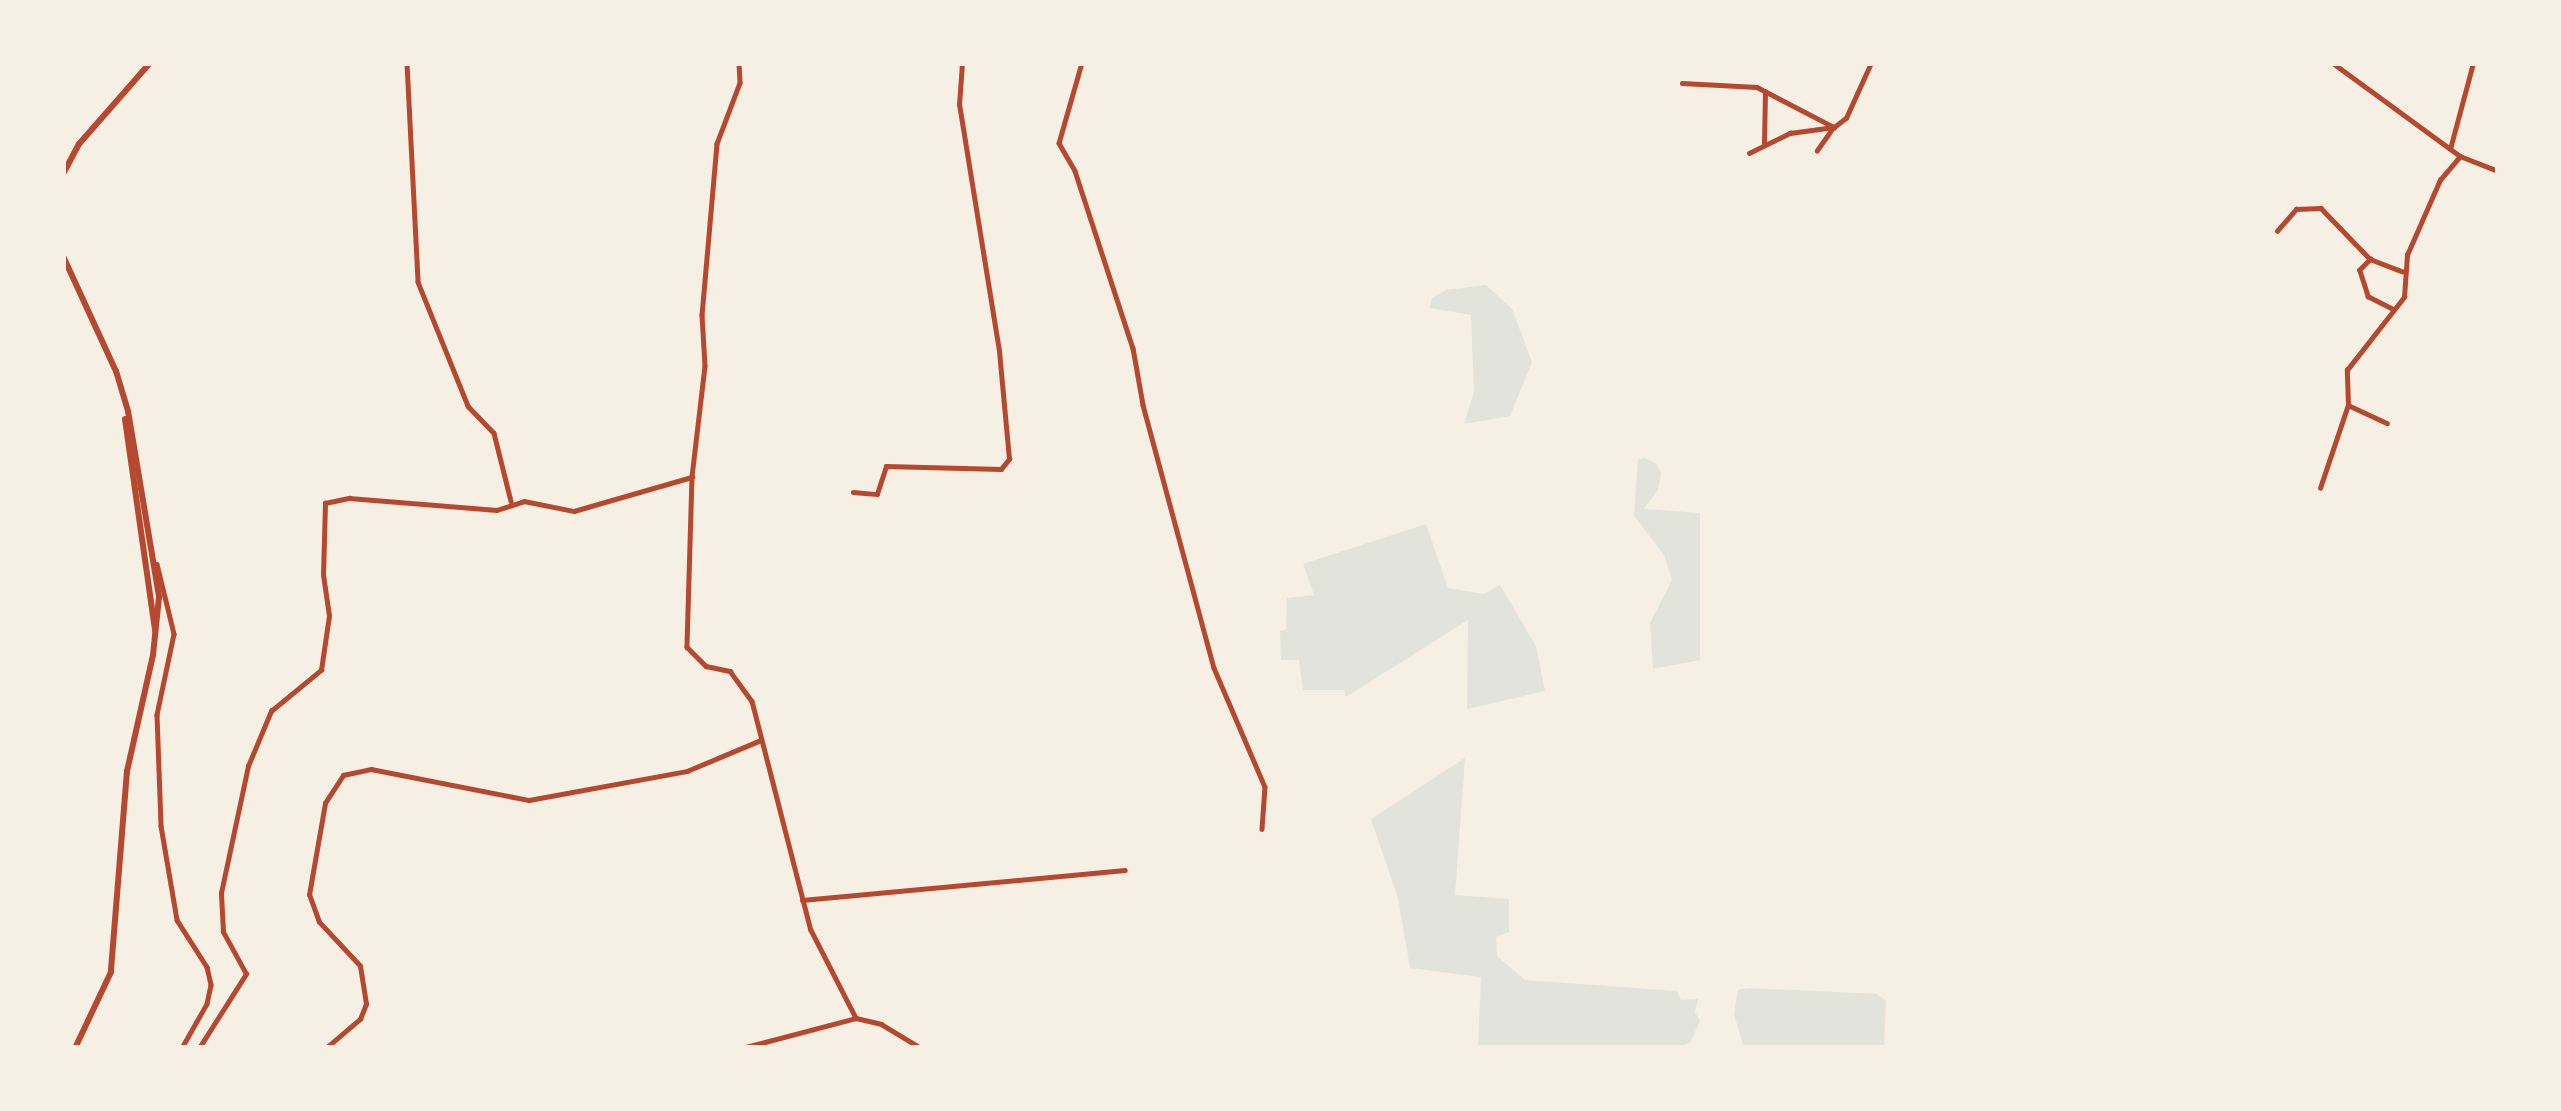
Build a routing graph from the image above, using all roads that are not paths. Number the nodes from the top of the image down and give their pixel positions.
1 (150, 63) edge
2 (407, 63) edge
3 (739, 63) edge
4 (962, 63) edge
5 (1082, 63) edge
6 (1870, 63) edge
7 (2333, 63) edge
8 (2473, 63) edge
9 (1682, 83) dead end
10 (1765, 92) junction
11 (1834, 127) junction
12 (1764, 143) junction
13 (2450, 149) junction
14 (1817, 151) dead end
15 (1749, 153) dead end
16 (2460, 156) junction
17 (2498, 171) edge
18 (63, 174) edge
19 (2277, 231) dead end
20 (63, 256) edge
21 (2370, 259) junction
22 (2402, 271) junction
23 (2392, 309) junction
24 (121, 392) junction
25 (2348, 404) junction
26 (2386, 423) dead end
27 (692, 477) junction
28 (2320, 488) dead end
29 (853, 492) dead end
30 (511, 501) junction
31 (157, 564) junction
32 (157, 620) junction
33 (170, 623) junction
34 (156, 632) junction
35 (173, 642) junction
36 (761, 740) junction
37 (1262, 829) dead end
38 (1125, 870) dead end
39 (802, 901) junction
40 (856, 1018) junction
41 (75, 1048) edge
42 (182, 1048) edge
43 (200, 1048) edge
44 (326, 1048) edge
45 (742, 1048) edge
46 (921, 1048) edge

1 - 18 main road
2 - 30 street
3 - 27 street
4 - 29 street
5 - 37 street
6 - 11 street
7 - 13 street
8 - 13 street
9 - 10 street
10 - 11 street
10 - 12 street
11 - 12 street
11 - 14 street
12 - 15 street
13 - 16 street
16 - 17 street
16 - 22 street
19 - 21 street
20 - 24 main road
21 - 22 street
21 - 23 street
22 - 23 street
23 - 25 street
24 - 31 main road
24 - 34 main road
25 - 26 street
25 - 28 street
27 - 30 street
27 - 36 street
30 - 43 street
31 - 32 main road
31 - 33 street
32 - 33 street
32 - 34 main road
33 - 35 street
34 - 35 street
34 - 41 main road
35 - 42 street
36 - 39 street
36 - 44 street
38 - 39 street
39 - 40 street
40 - 45 street
40 - 46 street

